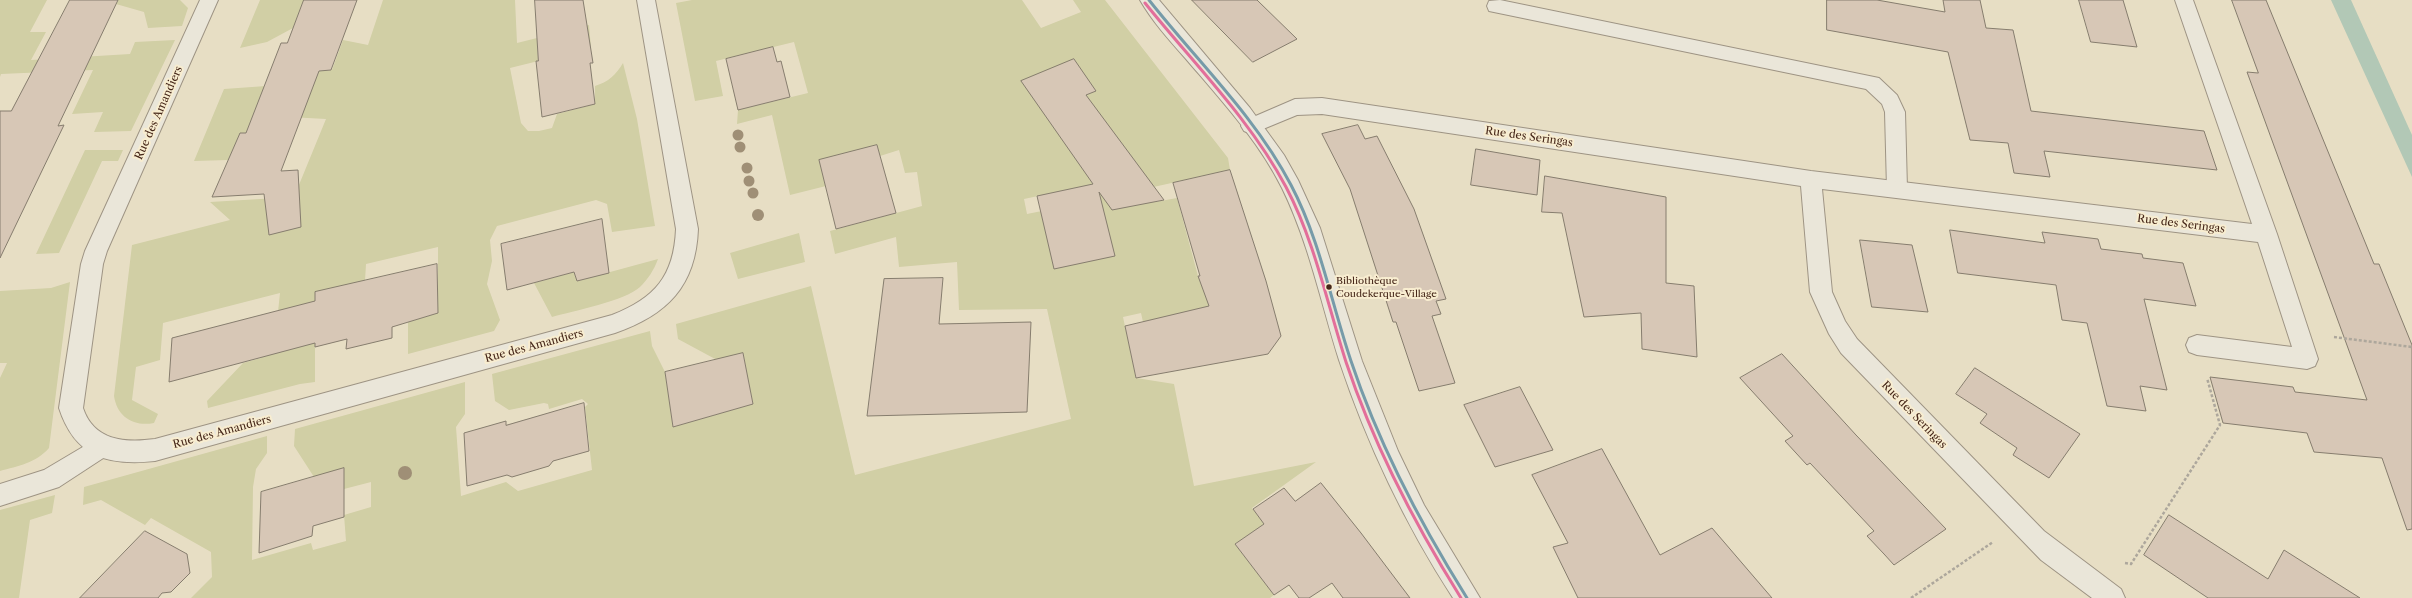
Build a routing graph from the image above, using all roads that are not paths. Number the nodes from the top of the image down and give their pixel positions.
1 (209, 0) edge
2 (646, 0) edge
3 (1149, 0) edge
4 (2184, 0) edge
5 (1496, 6) dead end
6 (1251, 126) junction
7 (1811, 179) junction
8 (1896, 189) junction
9 (2266, 234) junction
10 (2197, 345) road end
11 (103, 446) junction
12 (0, 495) edge
13 (1467, 598) edge
14 (2112, 598) edge

1 - 11 street, Rue des Amandiers
2 - 11 street, Rue des Amandiers
3 - 6 street
4 - 9 street
5 - 8 street
6 - 7 street, Rue des Seringas
6 - 13 street
7 - 8 street, Rue des Seringas
7 - 14 street, Rue des Seringas
8 - 9 street, Rue des Seringas
9 - 10 street
11 - 12 street

